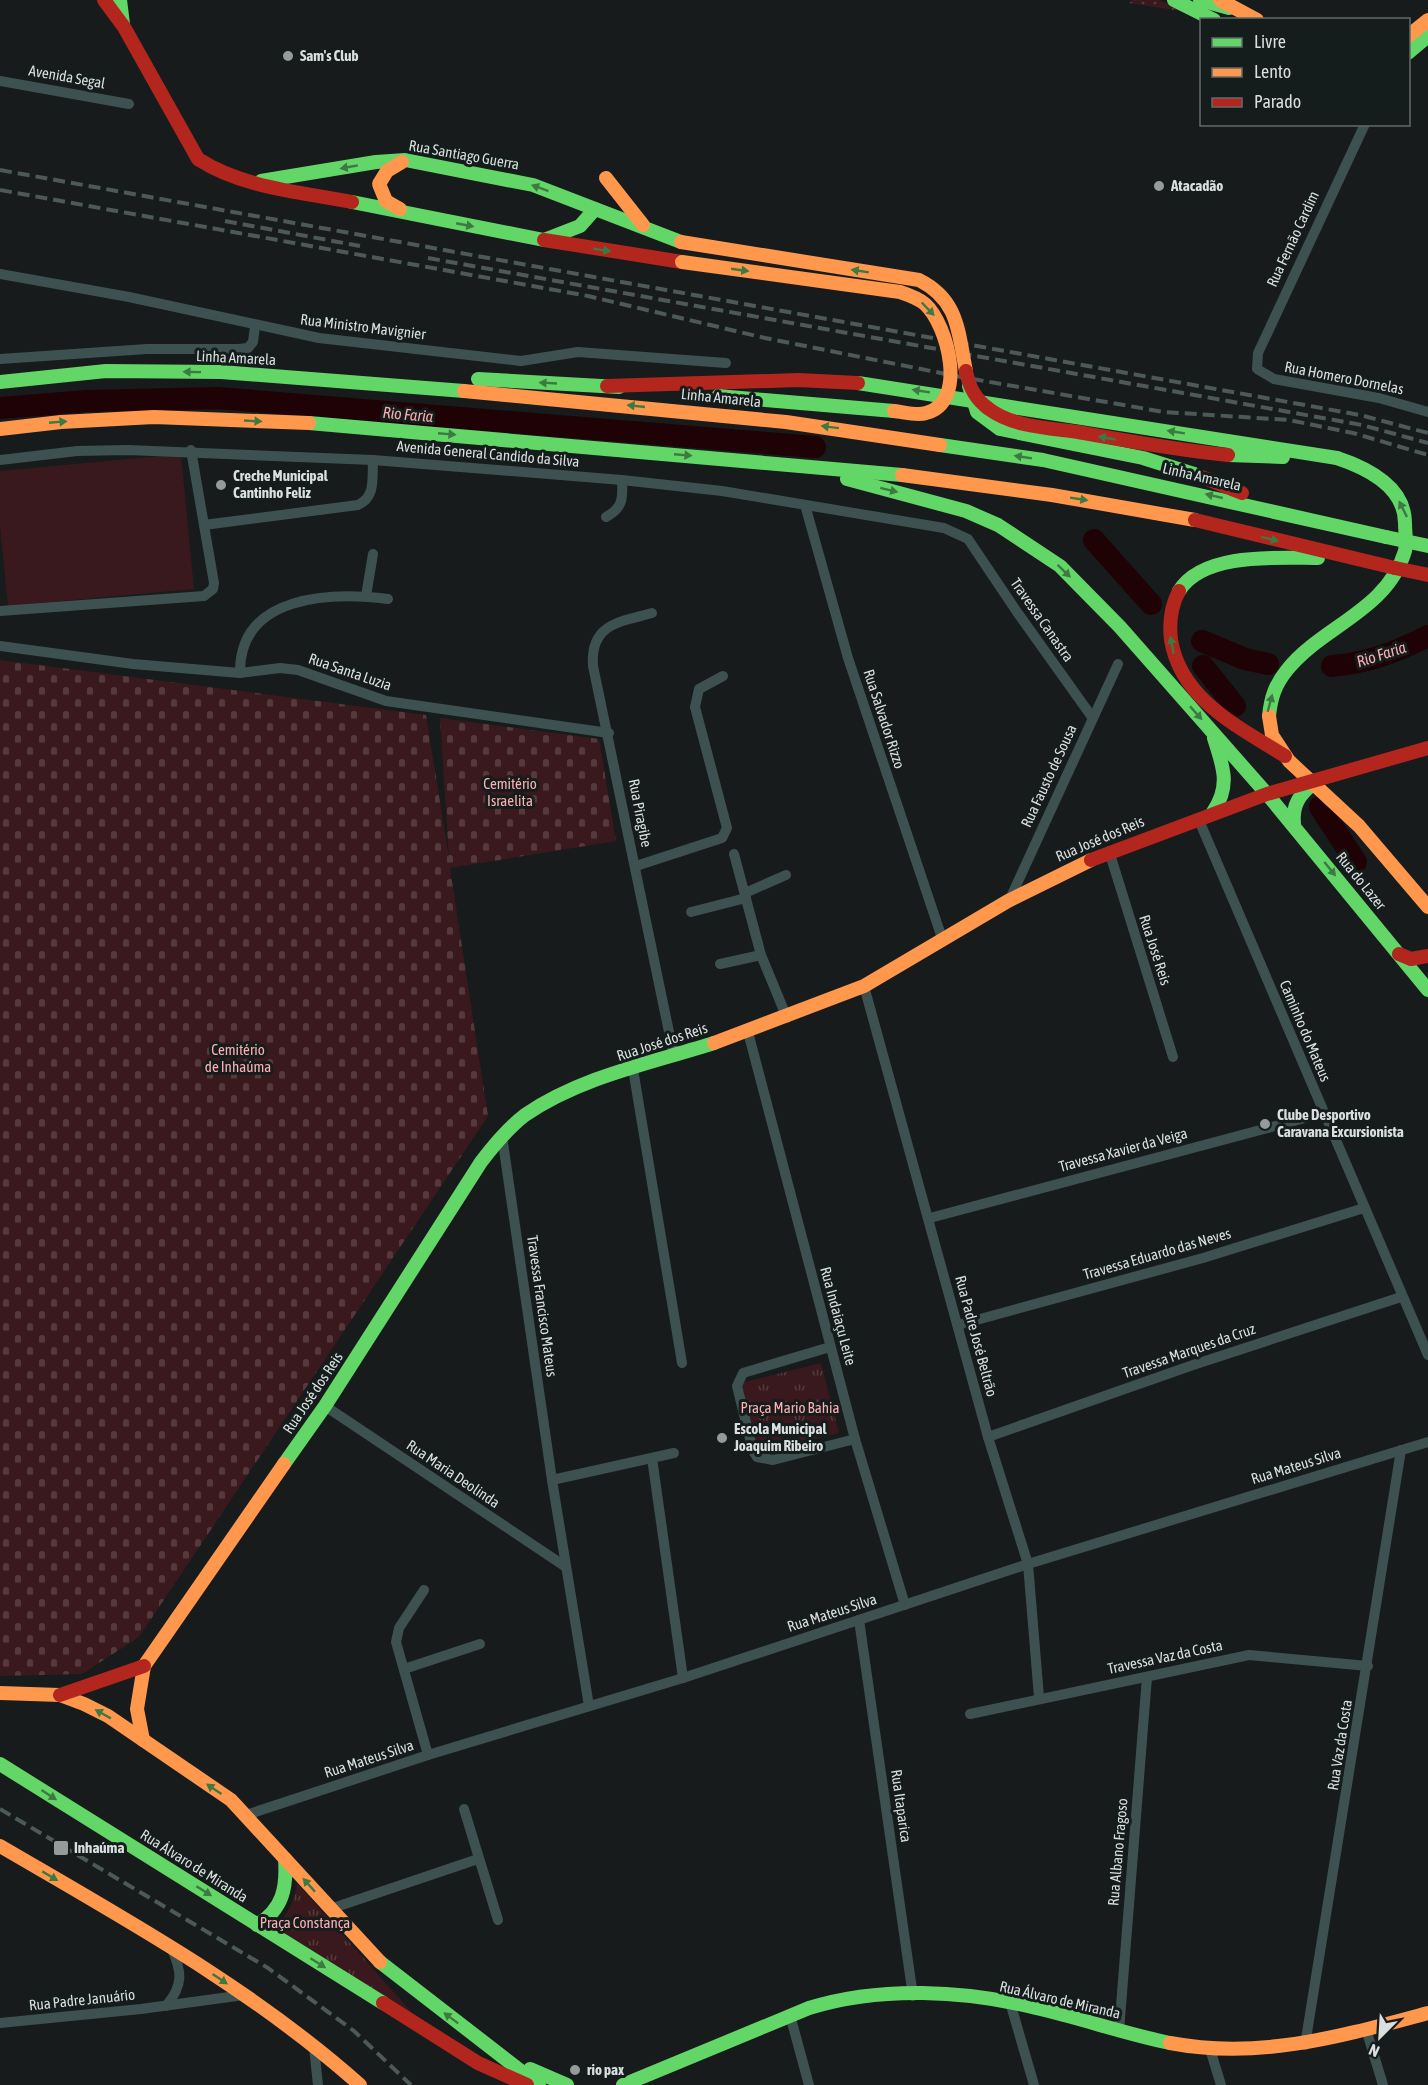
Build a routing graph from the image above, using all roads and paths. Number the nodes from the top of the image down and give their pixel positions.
1 (104, 0) edge
2 (120, 0) edge
3 (1173, 0) edge
4 (1200, 0) edge
5 (1220, 0) edge
6 (1238, 9) junction
7 (1210, 18) edge
8 (1254, 18) edge
9 (1428, 20) edge
10 (124, 27) junction
11 (1410, 34) edge
12 (1428, 36) edge
13 (1410, 51) edge
14 (0, 81) edge
15 (129, 104) dead end
16 (1364, 126) edge
17 (405, 160) junction
18 (606, 178) dead end
19 (252, 183) junction
20 (595, 209) junction
21 (408, 213) junction
22 (647, 230) junction
23 (544, 240) junction
24 (0, 274) edge
25 (255, 326) junction
26 (0, 359) edge
27 (726, 363) dead end
28 (1257, 369) joint
29 (0, 382) edge
30 (355, 382) junction
31 (606, 386) junction
32 (969, 386) junction
33 (1428, 412) edge
34 (0, 429) edge
35 (191, 450) junction
36 (1337, 458) junction
37 (0, 460) edge
38 (373, 460) junction
39 (792, 465) junction
40 (622, 480) junction
41 (805, 504) junction
42 (606, 517) dead end
43 (1311, 520) junction
44 (204, 525) junction
45 (968, 538) joint
46 (1428, 546) edge
47 (373, 554) dead end
48 (1346, 557) junction
49 (1428, 575) edge
50 (366, 597) junction
51 (388, 599) dead end
52 (0, 611) edge
53 (652, 613) dead end
54 (4, 648) edge
55 (1118, 664) dead end
56 (240, 673) junction
57 (723, 676) dead end
58 (1092, 717) junction
59 (1211, 730) junction
60 (609, 733) junction
61 (1428, 748) edge
62 (1285, 756) junction
63 (1315, 782) junction
64 (1268, 794) junction
65 (1213, 812) junction
66 (1198, 818) junction
67 (1294, 824) junction
68 (1109, 851) junction
69 (734, 854) dead end
70 (636, 866) junction
71 (786, 875) dead end
72 (745, 896) junction
73 (1426, 900) edge
74 (1008, 901) junction
75 (691, 912) dead end
76 (943, 941) junction
77 (1399, 954) junction
78 (761, 955) junction
79 (1428, 956) edge
80 (720, 964) dead end
81 (864, 986) junction
82 (1428, 990) edge
83 (787, 1018) junction
84 (748, 1032) junction
85 (674, 1056) junction
86 (1173, 1057) dead end
87 (633, 1069) junction
88 (1324, 1113) junction
89 (502, 1136) junction
90 (1364, 1208) junction
91 (930, 1218) junction
92 (1401, 1297) junction
93 (958, 1325) junction
94 (830, 1347) junction
95 (1428, 1355) edge
96 (682, 1363) dead end
97 (325, 1406) junction
98 (988, 1437) junction
99 (855, 1439) junction
100 (1428, 1442) edge
101 (1401, 1450) junction
102 (674, 1453) dead end
103 (652, 1458) junction
104 (552, 1480) junction
105 (1028, 1563) junction
106 (566, 1567) junction
107 (424, 1590) dead end
108 (905, 1605) junction
109 (859, 1620) junction
110 (480, 1644) dead end
111 (144, 1666) junction
112 (1368, 1666) junction
113 (404, 1669) junction
114 (1147, 1677) junction
115 (683, 1678) junction
116 (0, 1693) edge
117 (16, 1693) junction
118 (60, 1695) junction
119 (1039, 1697) junction
120 (0, 1702) edge
121 (589, 1706) junction
122 (970, 1713) dead end
123 (143, 1740) junction
124 (428, 1755) junction
125 (0, 1764) edge
126 (464, 1809) dead end
127 (246, 1815) junction
128 (0, 1846) edge
129 (285, 1859) junction
130 (478, 1859) junction
131 (330, 1909) junction
132 (498, 1920) dead end
133 (257, 1925) junction
134 (171, 1947) junction
135 (244, 1995) junction
136 (913, 1996) junction
137 (1010, 2002) junction
138 (166, 2006) junction
139 (1428, 2013) edge
140 (790, 2015) junction
141 (0, 2024) edge
142 (1366, 2029) junction
143 (1119, 2031) junction
144 (1305, 2045) junction
145 (314, 2047) junction
146 (1210, 2049) junction
147 (498, 2053) junction
148 (318, 2085) edge
149 (360, 2085) edge
150 (527, 2085) edge
151 (539, 2085) edge
152 (567, 2085) edge
153 (623, 2085) edge
154 (809, 2085) edge
155 (1034, 2085) edge
156 (1221, 2085) edge
157 (1383, 2085) edge

1 - 10 main road, Rua Santiago Guerra
2 - 10 main road, Rua Santiago Guerra
3 - 7 main road
4 - 6 main road
5 - 6 main road
6 - 8 main road
9 - 11 main road
10 - 19 main road, Rua Santiago Guerra
12 - 13 main road
14 - 15 street, Avenida Segal
16 - 28 street, Rua Fernão Cardim
17 -> 19 main road, Rua Santiago Guerra
20 -> 17 main road, Rua Santiago Guerra
17 - 21 main road
18 - 22 main road
19 - 21 main road, Rua Santiago Guerra
20 - 22 main road, Rua Santiago Guerra
20 - 23 main road
21 -> 23 main road, Rua Santiago Guerra
32 -> 22 main road, Rua Santiago Guerra, bridge
23 -> 31 main road, Rua Santiago Guerra, bridge
24 - 25 street, Rua Ministro Mavignier
25 - 26 street
25 - 27 street, Rua Ministro Mavignier
28 - 33 street, Rua Homero Dornelas
30 -> 29 main road, Linha Amarela
31 -> 30 main road
43 -> 30 main road, Linha Amarela
36 -> 31 main road
36 -> 32 main road, bridge
32 - 43 main road, Rua Santiago Guerra, bridge
34 -> 39 main road
35 - 37 street, Avenida General Candido da Silva
35 - 38 street, Avenida General Candido da Silva
35 - 44 street
62 -> 36 main road
38 - 40 street, Avenida General Candido da Silva
38 - 44 street
39 -> 48 main road
39 -> 59 main road, Rua do Lazer
40 - 41 street, Avenida General Candido da Silva
40 - 42 street
41 - 45 street, Avenida General Candido da Silva
41 - 76 street, Rua Salvador Rizzo
43 - 46 main road, Linha Amarela, bridge
44 - 52 street
45 - 58 street, Travessa Canastra
47 - 50 street
48 - 49 main road, bridge
62 -> 48 main road
50 - 51 street
50 - 56 street
53 - 60 street, Rua Piragibe
54 - 56 street, Rua Santa Luzia
55 - 58 street, Rua Fausto de Sousa
56 - 60 street, Rua Santa Luzia
57 - 70 street
58 - 74 street, Rua Fausto de Sousa
59 - 64 main road, Rua do Lazer
59 - 65 main road
60 - 70 street, Rua Piragibe
61 - 63 main road, Rua José dos Reis
62 - 63 main road
63 - 64 main road, Rua José dos Reis
63 - 67 main road
63 - 73 main road
64 - 65 main road, Rua José dos Reis
64 - 67 main road, Rua do Lazer
65 - 66 main road, Rua José dos Reis
66 - 68 main road, Rua José dos Reis
66 - 88 street, Caminho do Mateus
67 -> 77 main road, Rua do Lazer
68 - 74 main road, Rua José dos Reis
68 - 86 street, Rua José Reis
69 - 72 street
70 - 85 street, Rua Piragibe
71 - 72 street
72 - 75 street
72 - 78 street
74 - 76 main road, Rua José dos Reis
76 - 81 main road, Rua José dos Reis
77 - 79 main road
77 - 82 main road, Rua do Lazer
78 - 80 street
78 - 83 street
81 - 83 main road, Rua José dos Reis
81 - 91 street, Rua Padre José Beltrão
83 - 84 main road, Rua José dos Reis
84 - 85 main road, Rua José dos Reis
84 - 94 street, Rua Indaiaçu Leite
85 - 87 main road, Rua José dos Reis
87 - 89 main road, Rua José dos Reis
87 - 96 street
88 - 90 street, Caminho do Mateus
88 - 91 street, Travessa Xavier da Veiga
89 - 97 main road, Rua José dos Reis
89 - 104 street, Travessa Francisco Mateus
90 - 92 street, Caminho do Mateus
90 - 93 street, Travessa Eduardo das Neves
91 - 93 street, Rua Padre José Beltrão
92 - 95 street, Caminho do Mateus
92 - 98 street, Travessa Marques da Cruz
93 - 98 street, Rua Padre José Beltrão
94 - 99 street, Rua Indaiaçu Leite
94 - 99 street
97 - 106 street, Rua Maria Deolinda
97 - 111 main road, Rua José dos Reis
98 - 105 street, Rua Padre José Beltrão
99 - 108 street, Rua Indaiaçu Leite
100 - 101 street, Rua Mateus Silva
101 - 105 street, Rua Mateus Silva
101 - 112 street, Rua Vaz da Costa
102 - 103 street
103 - 104 street
103 - 115 street
104 - 106 street, Travessa Francisco Mateus
105 - 108 street, Rua Mateus Silva
105 - 119 street, Rua Padre José Beltrão
106 - 121 street, Travessa Francisco Mateus
107 - 113 street
108 - 109 street, Rua Mateus Silva
109 - 115 street, Rua Mateus Silva
109 - 136 street, Rua Itaparica
110 - 113 street
111 - 118 main road
111 - 123 main road, Rua José dos Reis
112 - 114 street, Travessa Vaz da Costa
112 - 144 street, Rua Vaz da Costa
113 - 124 street
114 - 119 street, Travessa Vaz da Costa
114 - 143 street, Rua Albano Fragoso
115 - 121 street, Rua Mateus Silva
116 - 117 main road
117 - 118 main road
117 - 120 main road
123 -> 118 main road
119 - 122 street, Travessa Vaz da Costa
121 - 124 street, Rua Mateus Silva
127 -> 123 main road
124 - 127 street, Rua Mateus Silva
125 -> 133 main road, Rua Álvaro de Miranda
126 - 130 street
127 - 129 main road
128 -> 134 main road
131 -> 129 main road
129 - 133 main road
130 - 131 street
130 - 132 street
147 -> 131 main road
133 -> 150 main road, Rua Álvaro de Miranda
134 -> 135 main road
134 - 138 street
135 - 138 street, Rua Padre Januário
135 - 145 main road
136 - 137 main road, Rua Álvaro de Miranda
136 - 140 main road, Rua Álvaro de Miranda
137 - 143 main road, Rua Álvaro de Miranda
137 - 155 street
138 - 141 street, Rua Padre Januário
139 - 142 main road, Rua Álvaro de Miranda
140 - 153 main road, Rua Álvaro de Miranda
140 - 154 street
142 - 144 main road, Rua Álvaro de Miranda
142 - 157 street
143 - 146 main road, Rua Álvaro de Miranda
144 - 146 main road, Rua Álvaro de Miranda
145 - 148 street
145 - 149 main road
146 - 156 street
147 - 151 main road
147 - 152 main road

